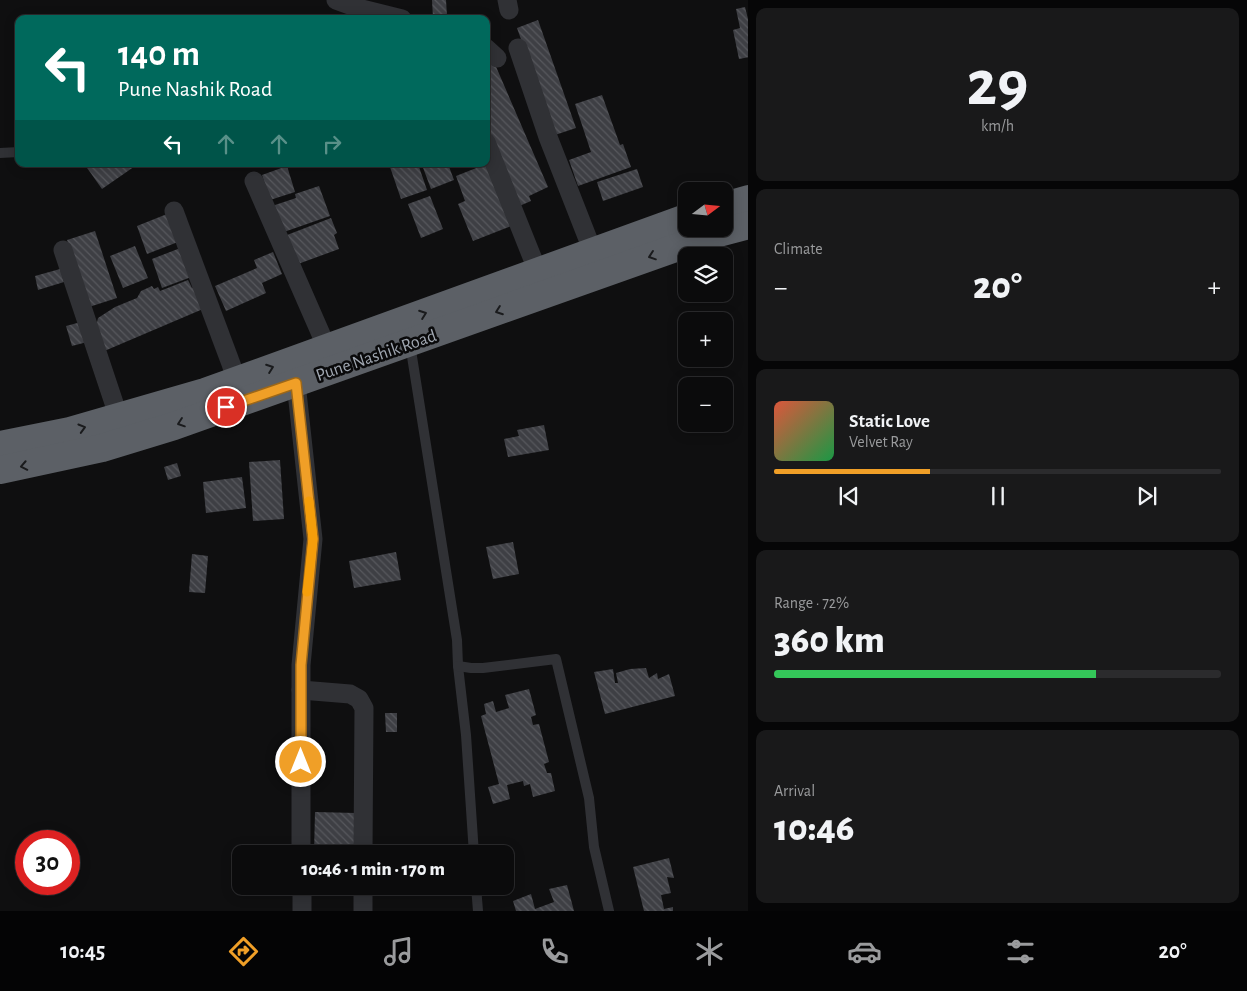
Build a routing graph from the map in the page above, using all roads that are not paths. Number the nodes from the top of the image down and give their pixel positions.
1 (336, 0) edge
2 (358, 13) edge
3 (373, 15) edge
4 (518, 48) dead end
5 (0, 152) edge
6 (15, 152) edge
7 (490, 152) edge
8 (254, 181) dead end
9 (748, 199) edge
10 (733, 203) edge
11 (174, 211) dead end
12 (678, 221) edge
13 (748, 225) edge
14 (63, 250) dead end
15 (593, 252) junction
16 (538, 272) junction
17 (410, 343) junction
18 (327, 348) junction
19 (237, 380) junction
20 (296, 383) junction
21 (120, 418) junction
22 (0, 444) edge
23 (0, 470) edge
24 (458, 666) junction
25 (301, 690) junction
26 (301, 845) edge
27 (363, 845) edge
28 (473, 845) edge
29 (302, 895) edge
30 (363, 895) edge
31 (477, 895) edge
32 (302, 911) edge
33 (363, 911) edge
34 (478, 911) edge
35 (609, 911) edge

1 - 2 street
2 - 3 street
4 - 15 street
5 - 6 lane
7 - 16 street
8 - 18 street
9 - 10 highway
11 - 19 street
12 - 15 highway, Pune Nashik Road
13 -> 17 highway, Pune Nashik Road
14 - 21 street
15 - 16 highway, Pune Nashik Road
18 -> 16 highway, Pune Nashik Road
17 - 20 highway, Pune Nashik Road
17 - 24 lane
19 -> 18 highway, Pune Nashik Road
19 - 21 highway, Pune Nashik Road
20 -> 23 highway, Pune Nashik Road
20 - 25 street
22 -> 21 highway, Pune Nashik Road
24 - 28 lane
24 - 35 lane
25 - 26 street
25 - 27 street
29 - 32 street
30 - 33 street
31 - 34 lane

